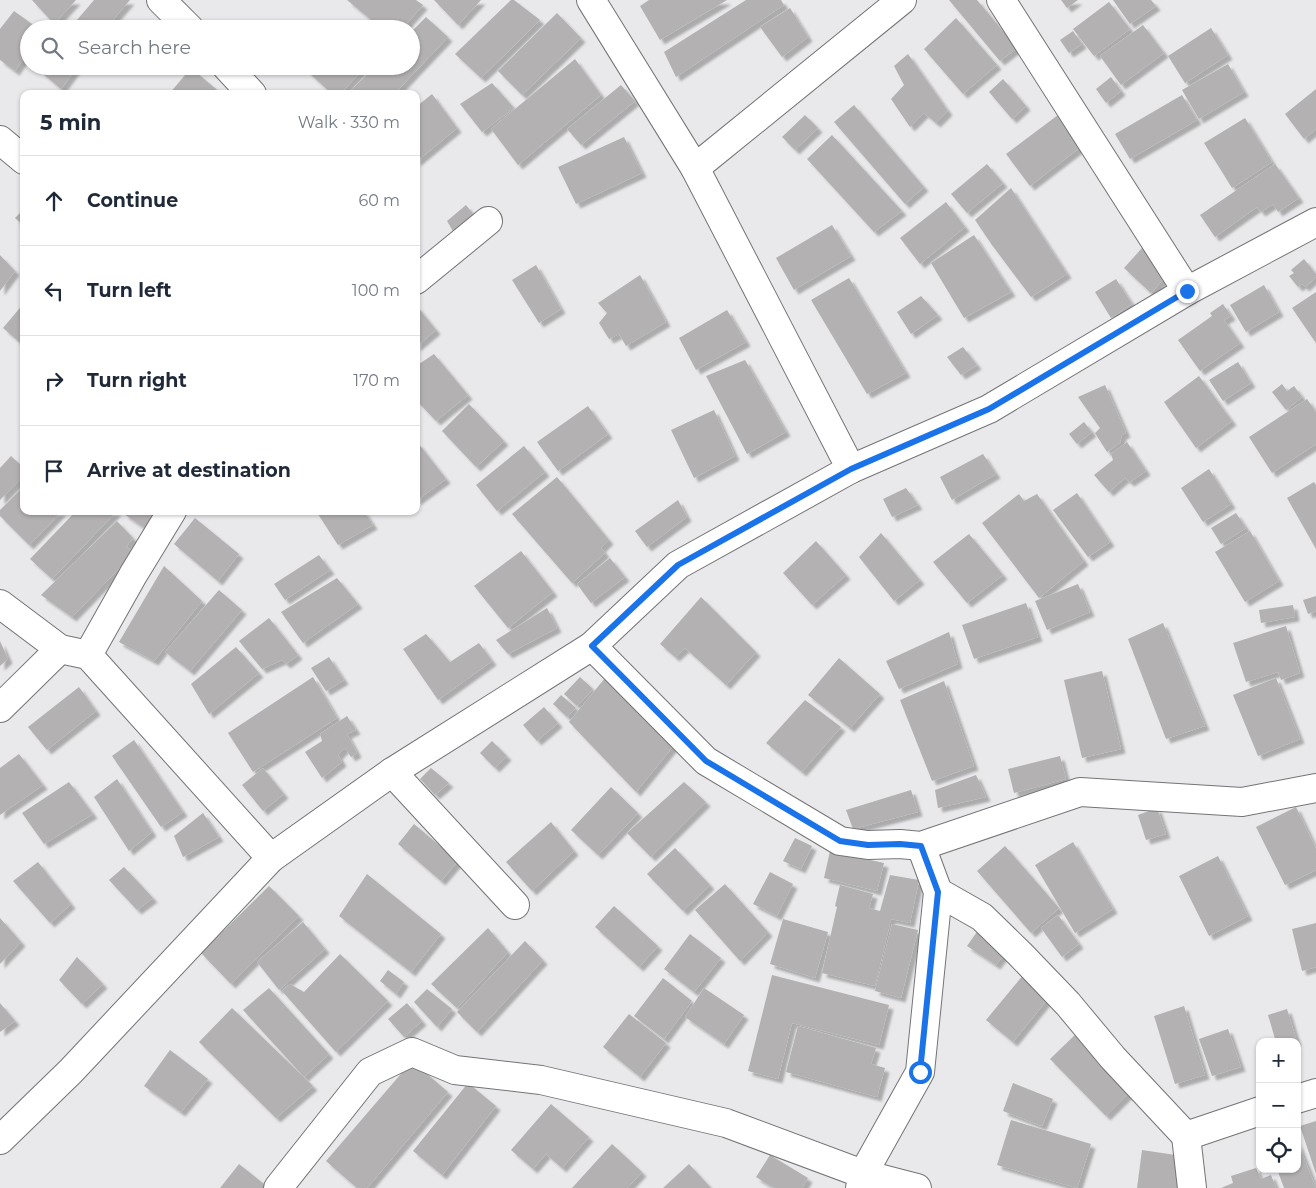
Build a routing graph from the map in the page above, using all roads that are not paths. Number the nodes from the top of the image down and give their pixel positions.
1 (161, 0) edge
2 (591, 0) edge
3 (902, 0) edge
4 (1001, 0) edge
5 (181, 20) edge
6 (234, 75) edge
7 (248, 90) edge
8 (0, 140) edge
9 (20, 157) edge
10 (695, 168) junction
11 (488, 221) dead end
12 (1316, 222) edge
13 (420, 276) edge
14 (1187, 291) junction
15 (851, 469) junction
16 (170, 515) edge
17 (0, 604) edge
18 (592, 646) junction
19 (60, 649) junction
20 (88, 655) junction
21 (0, 708) edge
22 (392, 772) junction
23 (1316, 788) edge
24 (921, 846) junction
25 (271, 858) junction
26 (938, 892) junction
27 (515, 905) dead end
28 (1316, 1093) edge
29 (1301, 1098) edge
30 (1256, 1113) edge
31 (1186, 1136) junction
32 (0, 1140) edge
33 (862, 1181) edge
34 (278, 1188) edge
35 (917, 1188) edge
36 (1192, 1188) edge

1 - 5 street
2 - 10 street
3 - 10 street
4 - 14 street
6 - 7 street
8 - 9 street
10 - 15 street
11 - 13 street
12 - 14 street
14 - 15 street
15 - 18 street
16 - 20 street
17 - 19 street
18 - 22 street
18 - 24 street
19 - 20 street
19 - 21 street
20 - 25 street
22 - 25 street
22 - 27 street
23 - 24 street
24 - 26 street
25 - 32 street
26 - 31 street
26 - 33 street
28 - 29 street
30 - 31 street
31 - 36 street
33 - 34 street
33 - 35 street

